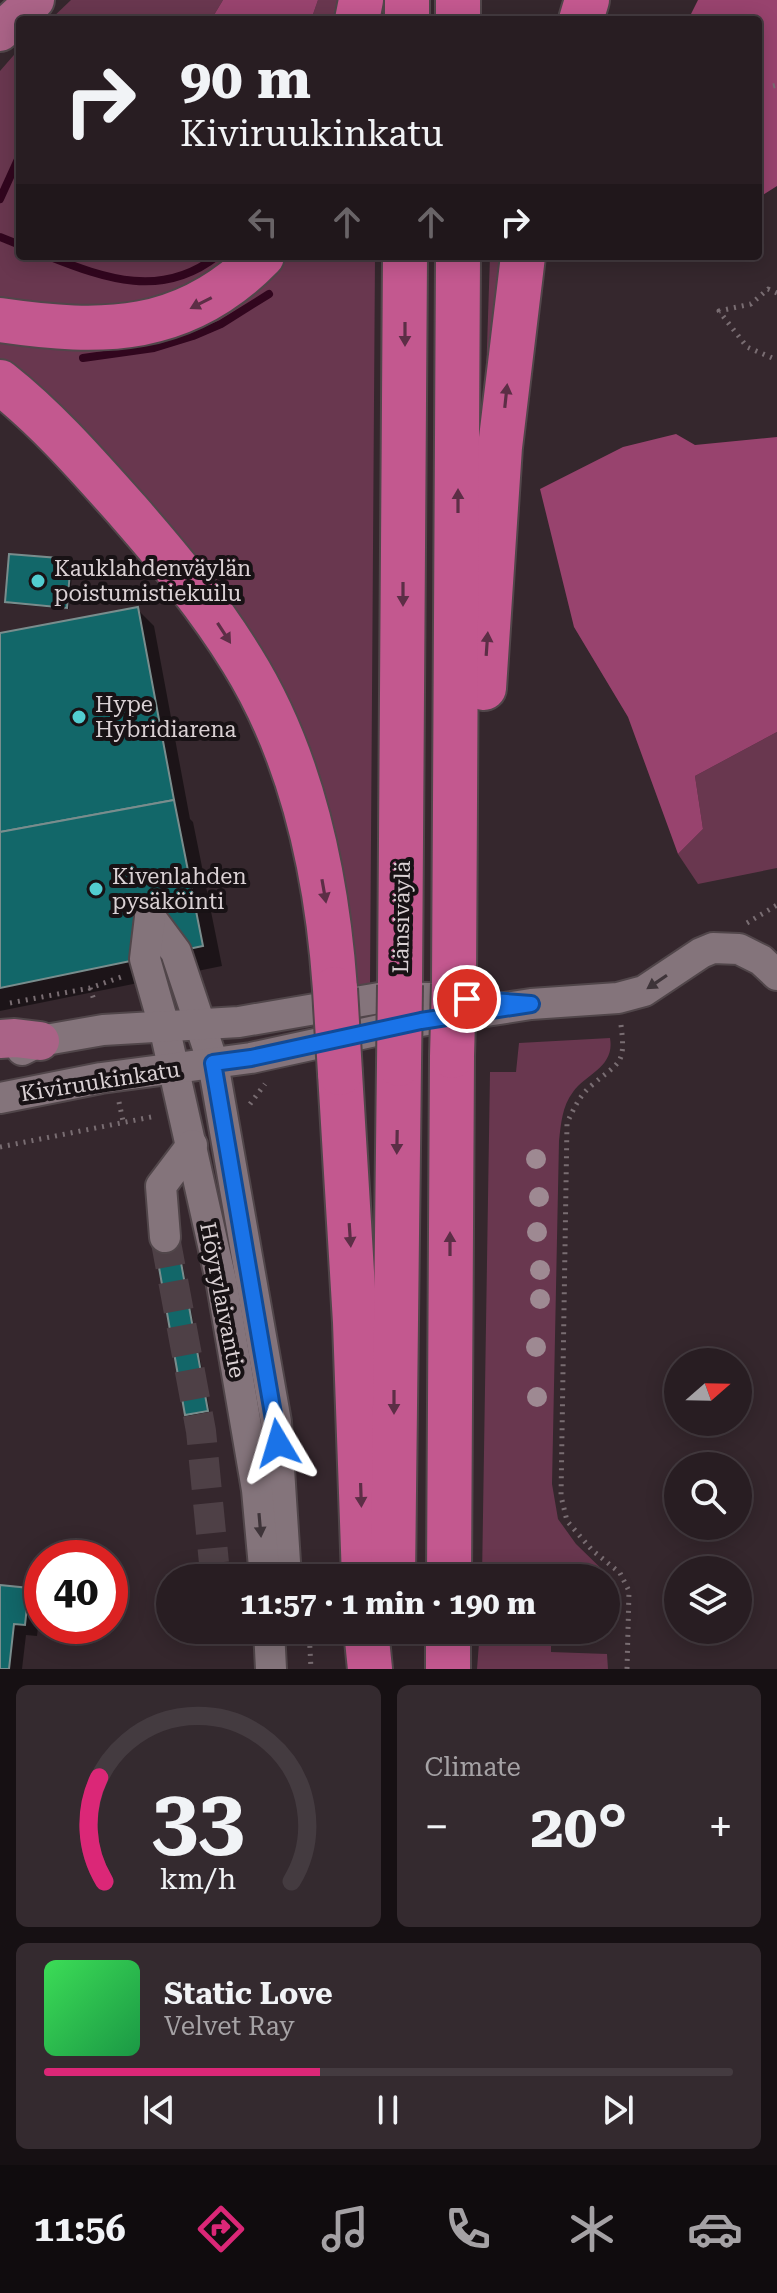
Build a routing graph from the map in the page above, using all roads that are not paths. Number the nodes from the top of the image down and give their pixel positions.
1 (35, 0) edge
2 (18, 16) edge
3 (16, 17) edge
4 (0, 32) edge
5 (258, 260) edge
6 (405, 260) edge
7 (458, 260) edge
8 (523, 260) edge
9 (0, 320) edge
10 (9, 394) edge
11 (456, 831) junction
12 (777, 975) edge
13 (531, 1004) junction
14 (201, 1024) junction
15 (164, 1026) junction
16 (0, 1039) edge
17 (40, 1041) junction
18 (0, 1056) edge
19 (213, 1063) junction
20 (173, 1068) junction
21 (0, 1098) edge
22 (192, 1145) junction
23 (165, 1237) tunnel mouth
24 (264, 1564) edge
25 (285, 1564) edge
26 (364, 1564) edge
27 (393, 1564) edge
28 (449, 1564) edge

1 - 2 main road
3 - 4 main road
5 -> 9 highway
6 -> 27 highway, Länsiväylä, bridge
11 -> 7 highway
11 -> 8 highway
10 -> 26 highway, bridge
28 -> 11 highway, bridge
12 -> 13 street, Kiviruukinkatu
13 - 14 street, Kiviruukinkatu
13 - 19 street, Kiviruukinkatu
14 - 15 street, Kiviruukinkatu
14 - 15 street, Höyrylaivantie
14 - 19 street, Höyrylaivantie
15 - 17 street, Kiviruukinkatu
15 - 20 street, Höyrylaivantie
16 - 17 main road
17 - 18 street, Kiviruukinkatu
19 - 20 street, Kiviruukinkatu
19 - 25 street, Höyrylaivantie
20 - 21 street, Kiviruukinkatu
20 - 22 street, Höyrylaivantie
22 - 23 street
22 -> 24 street, Höyrylaivantie

